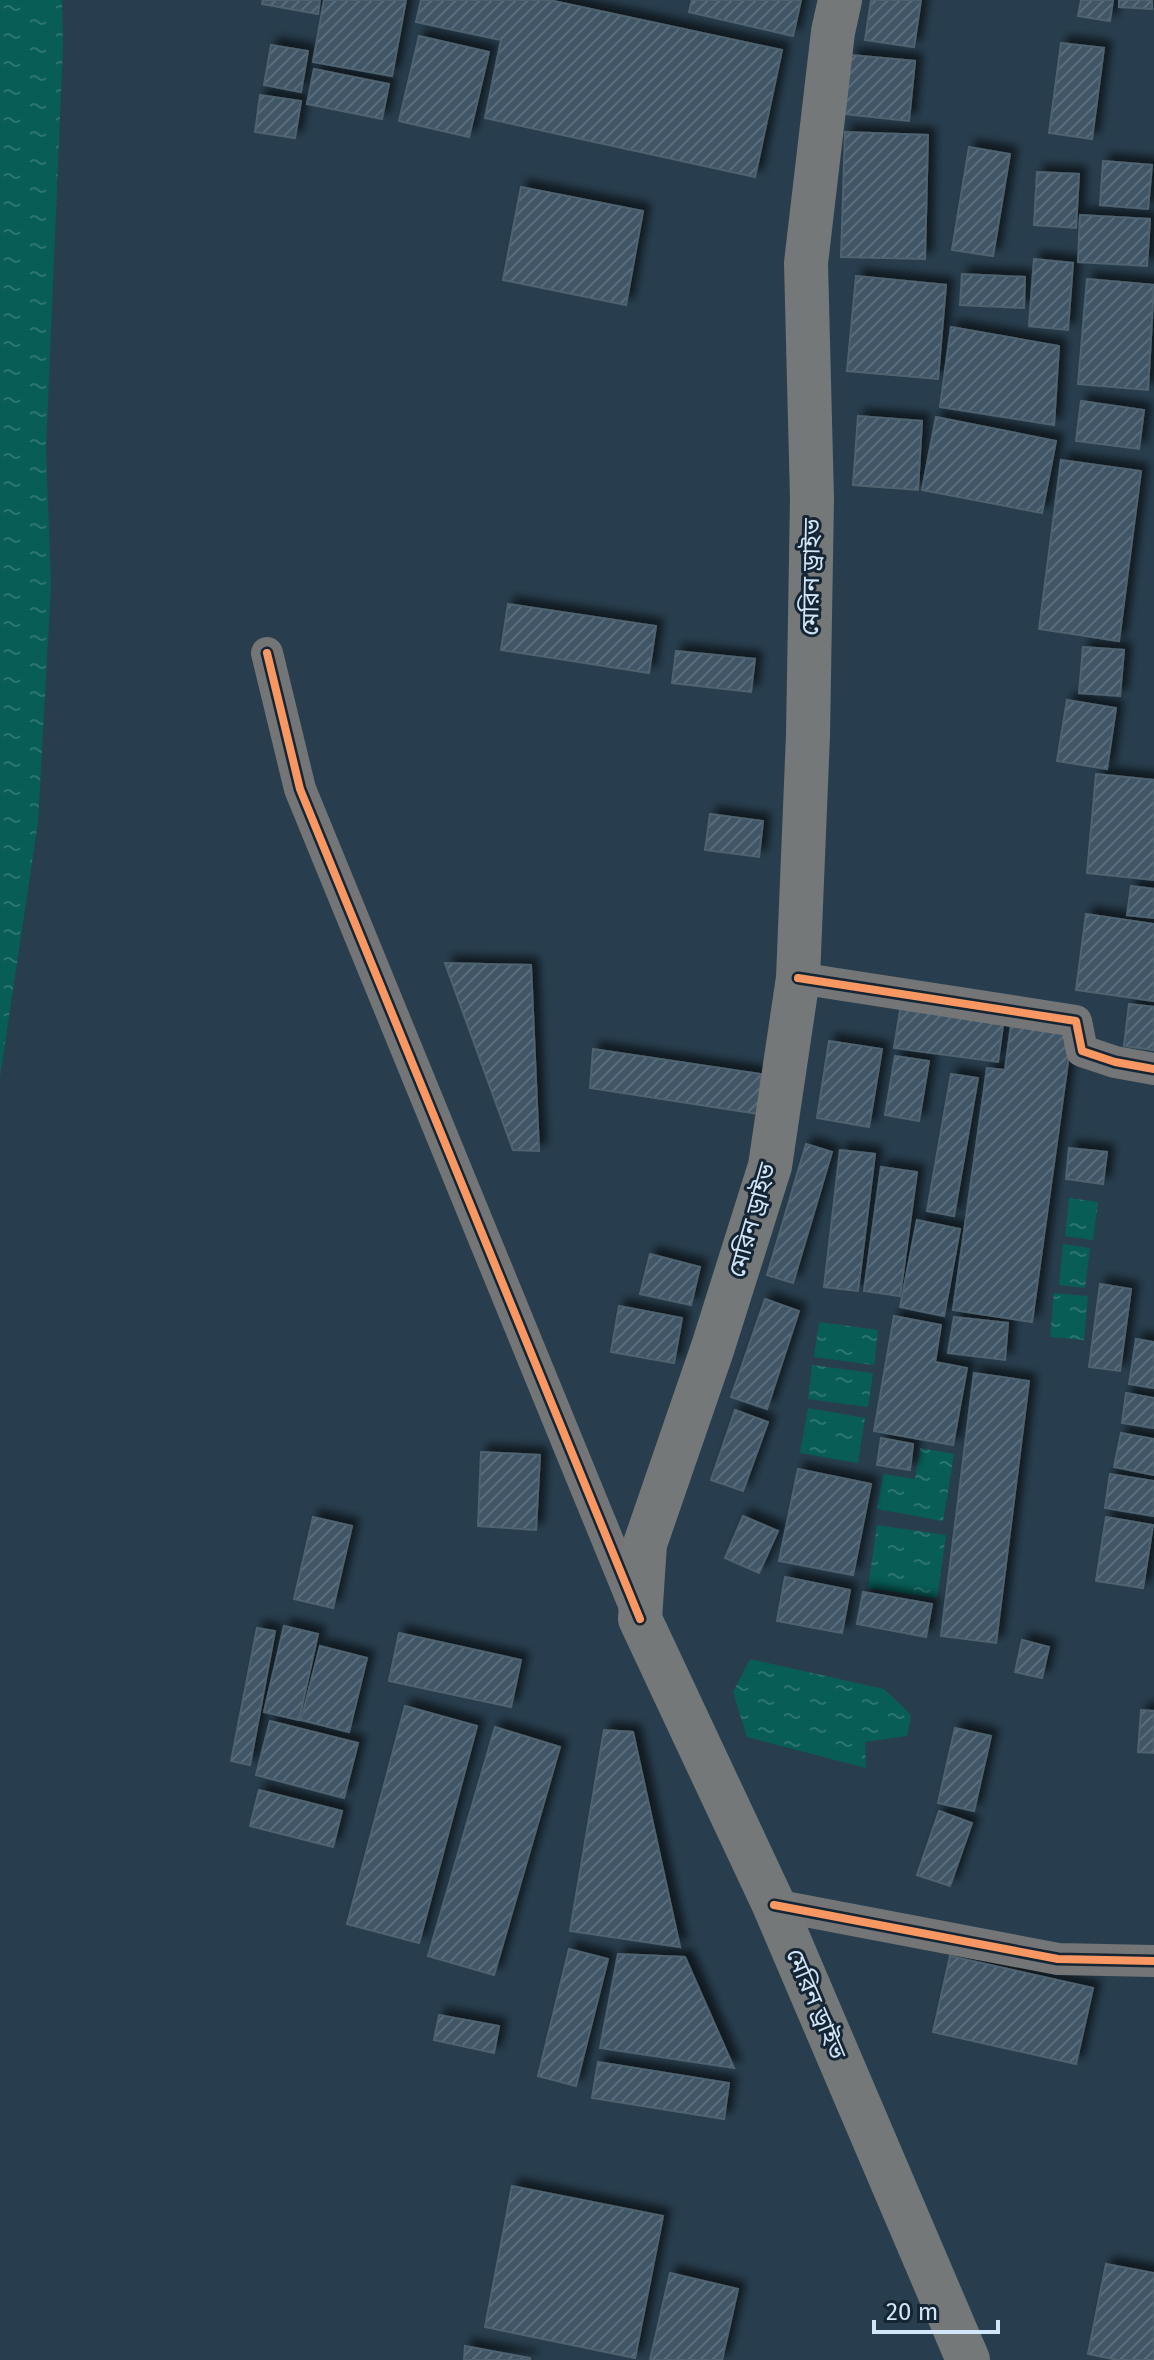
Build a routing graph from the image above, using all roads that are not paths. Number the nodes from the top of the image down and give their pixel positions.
1 (840, 0) edge
2 (267, 653) dead end
3 (798, 978) junction
4 (1154, 1069) edge
5 (640, 1619) junction
6 (774, 1905) junction
7 (1154, 1961) edge
8 (968, 2360) edge

1 - 3 main road, মেরিন ড্রাইভ
2 - 5 street
3 - 4 street
3 - 5 main road, মেরিন ড্রাইভ
5 - 6 main road, মেরিন ড্রাইভ
6 - 7 street
6 - 8 main road, মেরিন ড্রাইভ

